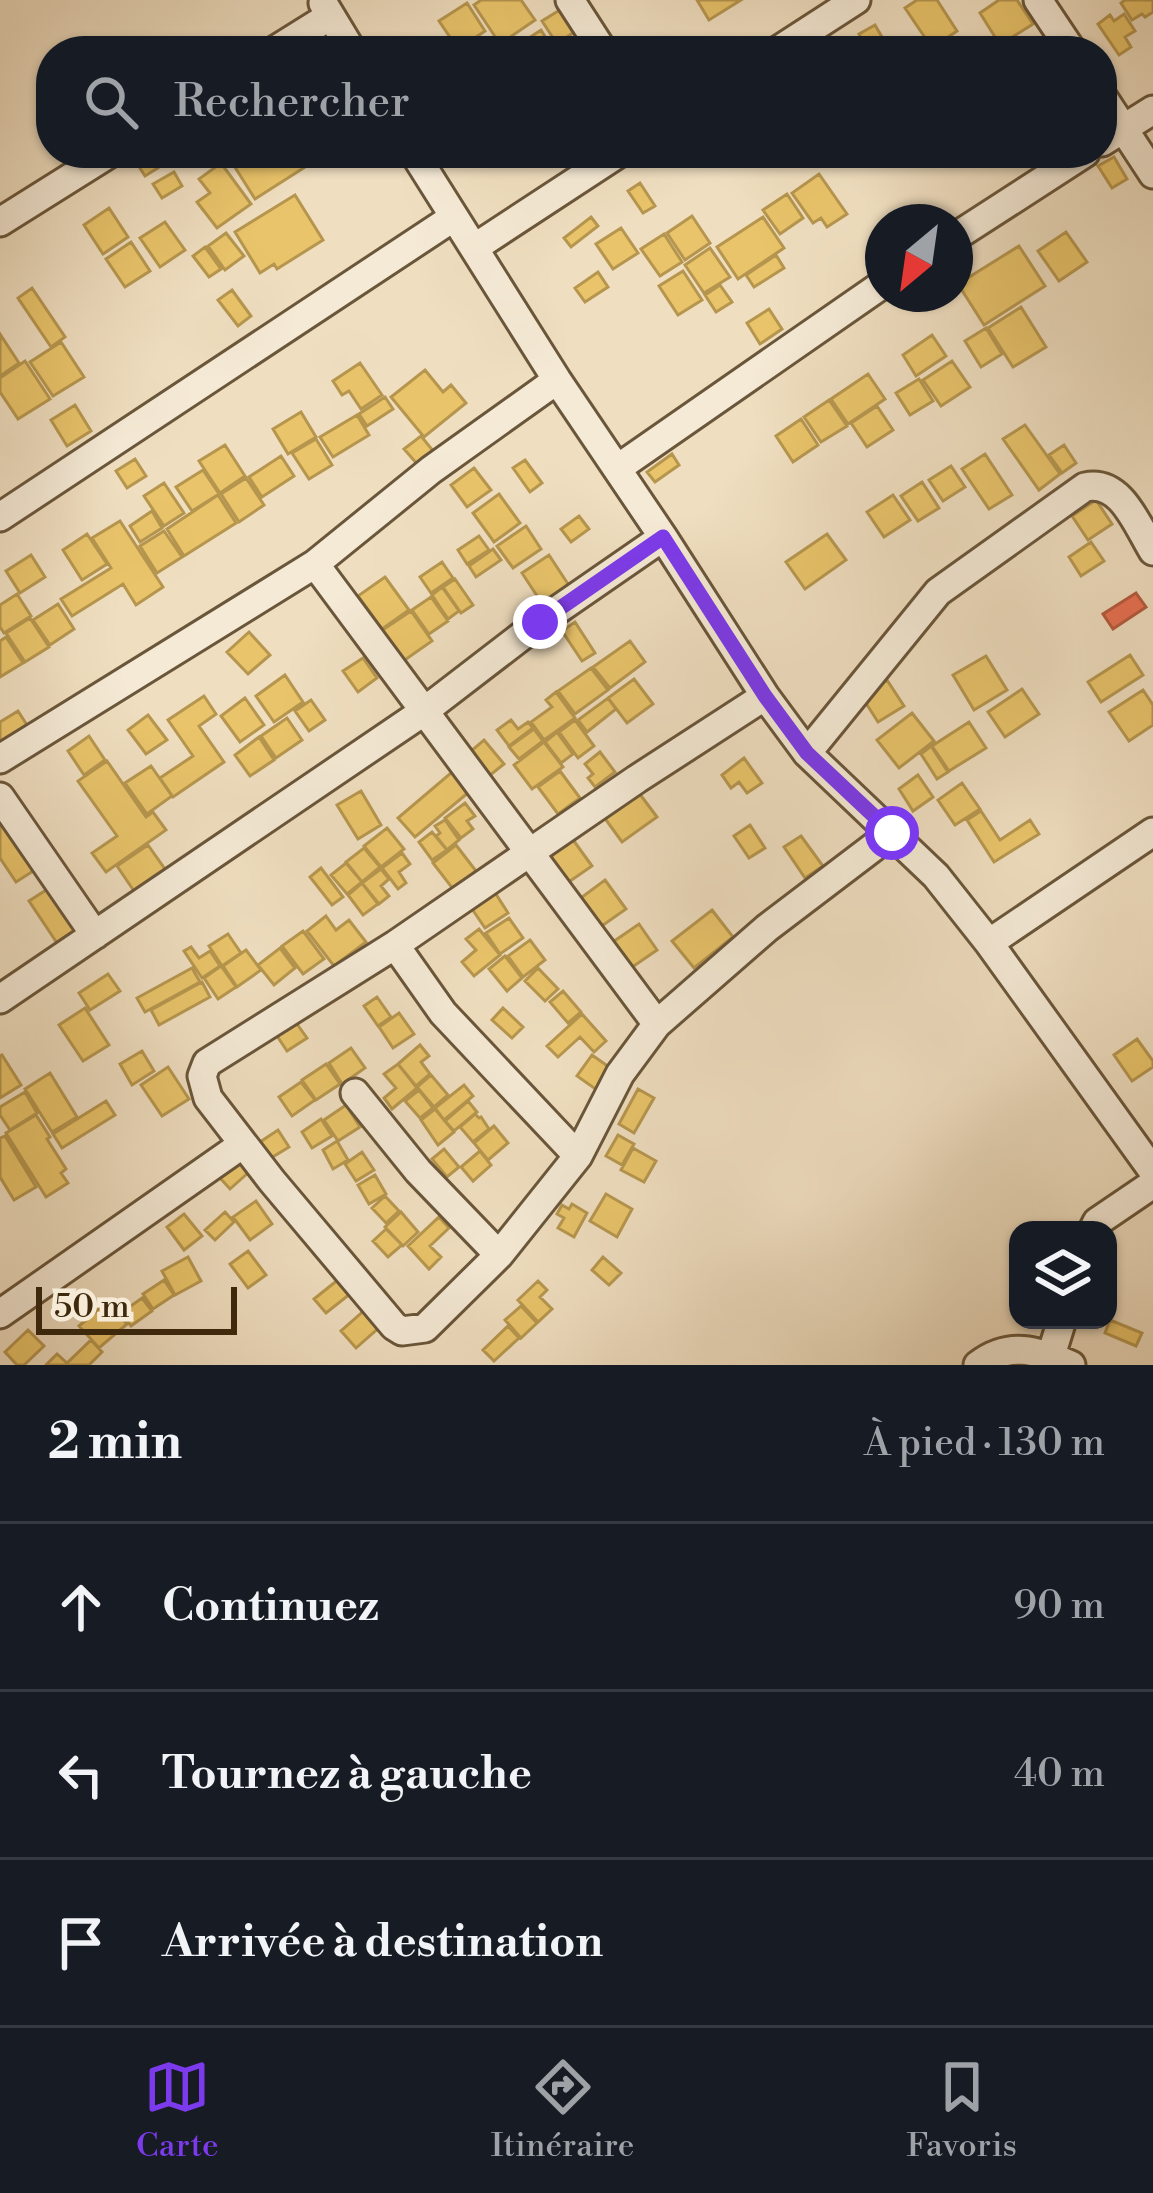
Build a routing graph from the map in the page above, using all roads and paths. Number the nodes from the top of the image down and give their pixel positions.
1 (570, 0) edge
2 (856, 0) edge
3 (1038, 0) edge
4 (326, 8) edge
5 (292, 36) edge
6 (343, 36) edge
7 (593, 36) edge
8 (800, 36) edge
9 (1062, 36) edge
10 (1153, 110) edge
11 (1117, 132) edge
12 (1117, 139) edge
13 (86, 168) edge
14 (423, 168) edge
15 (596, 168) edge
16 (1062, 168) edge
17 (1153, 174) edge
18 (454, 217) junction
19 (0, 222) edge
20 (973, 225) edge
21 (474, 248) junction
22 (865, 296) edge
23 (557, 380) junction
24 (618, 468) junction
25 (0, 517) edge
26 (663, 537) junction
27 (1153, 550) edge
28 (314, 564) junction
29 (765, 696) junction
30 (423, 712) junction
31 (807, 753) junction
32 (0, 759) edge
33 (0, 797) edge
34 (1153, 832) edge
35 (892, 833) junction
36 (528, 854) junction
37 (95, 935) junction
38 (989, 943) junction
39 (395, 945) junction
40 (0, 999) edge
41 (657, 1024) junction
42 (355, 1094) dead end
43 (243, 1144) junction
44 (578, 1156) junction
45 (1153, 1172) edge
46 (1153, 1184) edge
47 (1098, 1221) edge
48 (499, 1255) junction
49 (0, 1314) edge
50 (1061, 1329) edge
51 (1056, 1362) edge
52 (978, 1365) edge

1 - 7 street
2 - 8 street
3 - 9 street
4 - 5 street
4 - 6 street
10 - 11 street
12 - 17 street
13 - 19 street
14 - 18 street
15 - 21 street
16 - 20 street
18 - 21 street
18 - 25 street
21 - 23 street
22 - 24 street
23 - 24 street
23 - 28 street
24 - 26 street
26 - 29 street
26 - 30 street
27 - 31 street
28 - 30 street
28 - 32 street
29 - 31 street
29 - 36 street
30 - 36 street
30 - 37 street
31 - 35 street
33 - 37 street
34 - 38 street
35 - 38 street
35 - 41 street
36 - 39 street
36 - 41 street
37 - 40 street
38 - 45 street
39 - 43 street
39 - 44 street
41 - 44 street
42 - 48 street
43 - 48 street
43 - 49 street
44 - 48 street
46 - 47 street
50 - 51 street
51 - 52 street

